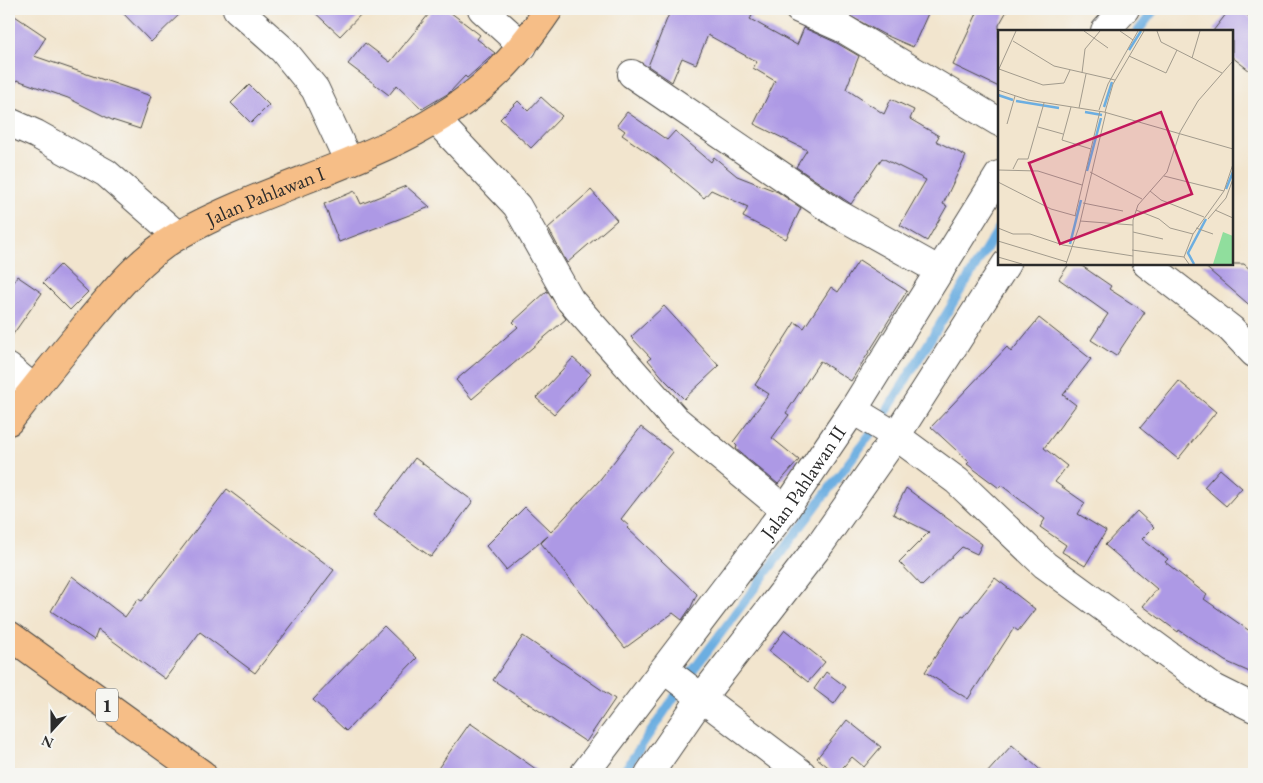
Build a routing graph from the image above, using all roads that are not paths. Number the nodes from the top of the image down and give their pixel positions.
1 (237, 9) edge
2 (482, 9) edge
3 (549, 9) edge
4 (799, 9) edge
5 (1125, 9) edge
6 (1106, 30) edge
7 (523, 46) junction
8 (632, 74) dead end
9 (436, 120) junction
10 (998, 121) edge
11 (9, 122) edge
12 (349, 162) junction
13 (998, 177) edge
14 (178, 236) junction
15 (1005, 265) edge
16 (1148, 265) edge
17 (940, 271) junction
18 (1254, 353) edge
19 (9, 368) edge
20 (34, 389) junction
21 (9, 421) edge
22 (876, 424) junction
23 (785, 510) junction
24 (10, 637) edge
25 (684, 684) junction
26 (1254, 708) edge
27 (202, 774) edge
28 (584, 774) edge
29 (649, 774) edge
30 (802, 774) edge

1 - 12 street
2 - 7 street
3 - 7 main road, Jalan Pahlawan I
4 - 10 street
5 - 6 street
7 - 9 main road, Jalan Pahlawan I
8 - 17 street
9 - 12 main road, Jalan Pahlawan I
9 - 23 street
11 - 14 street
12 - 14 main road, Jalan Pahlawan I
13 - 17 street, Jalan Pahlawan II
14 - 20 main road, Jalan Pahlawan I
15 - 22 street
16 - 18 street
17 - 22 street, Jalan Pahlawan II
19 - 20 street
20 - 21 main road, Jalan Pahlawan I
22 - 23 street, Jalan Pahlawan II
22 - 25 street
22 - 26 street
23 - 25 street, Jalan Pahlawan II
24 - 27 main road, 1
25 - 28 street, Jalan Pahlawan II
25 - 29 street
25 - 30 street

